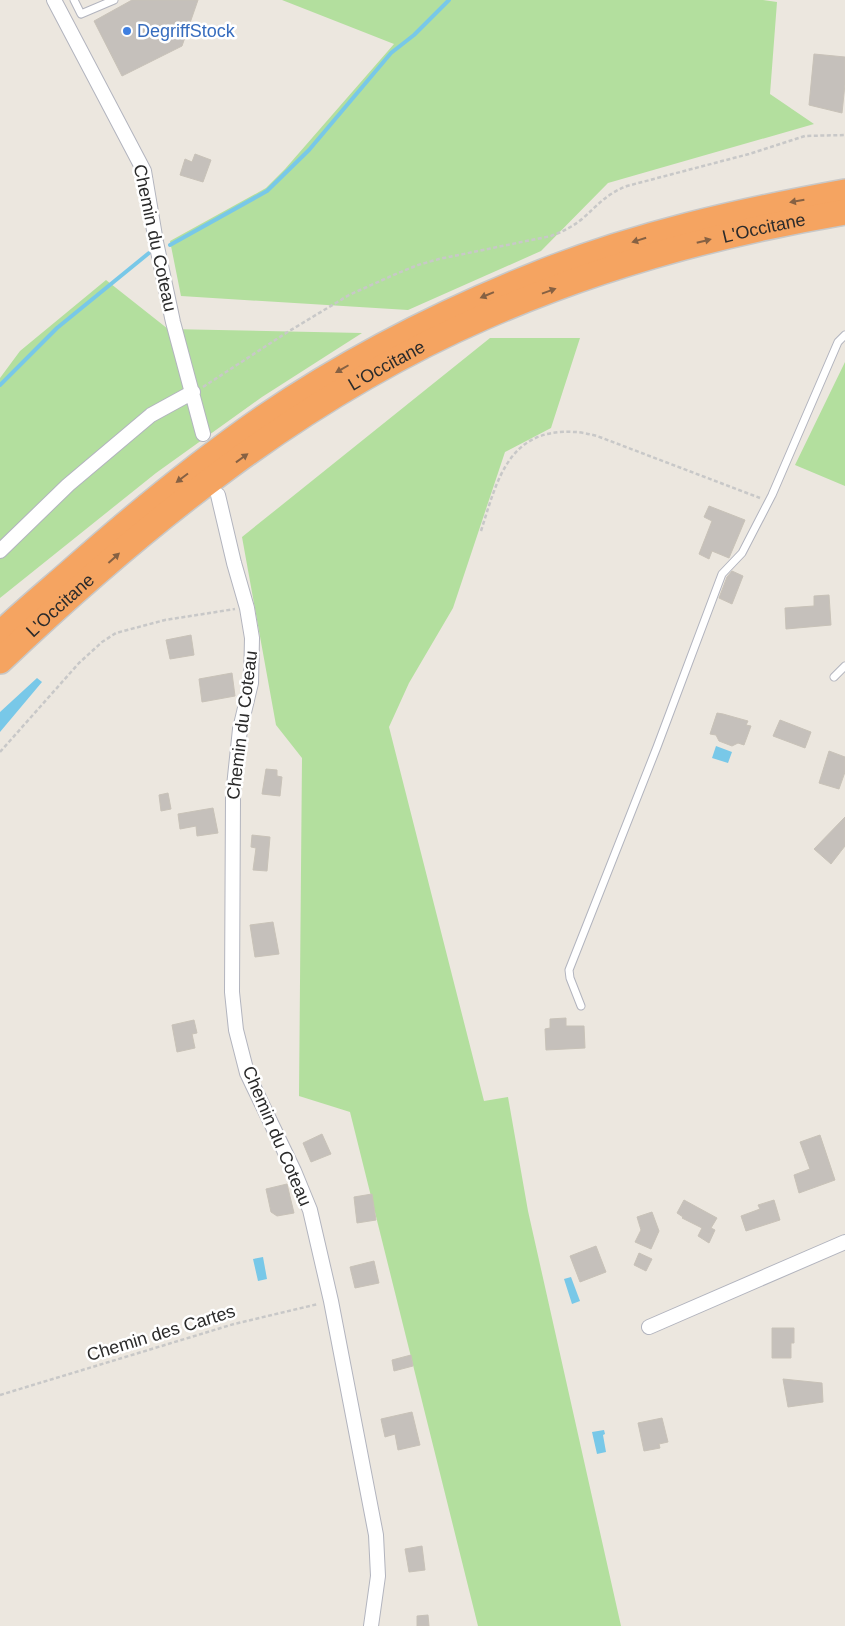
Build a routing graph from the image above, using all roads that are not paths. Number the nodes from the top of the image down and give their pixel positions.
1 (54, 0) edge
2 (74, 0) edge
3 (114, 0) edge
4 (845, 192) edge
5 (845, 212) edge
6 (845, 335) edge
7 (193, 392) junction
8 (203, 434) dead end
9 (218, 495) dead end
10 (130, 519) junction
11 (0, 551) edge
12 (0, 612) edge
13 (0, 634) edge
14 (0, 661) edge
15 (845, 666) edge
16 (834, 677) dead end
17 (581, 1006) dead end
18 (845, 1242) edge
19 (650, 1328) dead end
20 (370, 1626) edge

1 - 7 street, Chemin du Coteau
2 - 3 lane
4 -> 10 highway, L'Occitane
14 -> 5 highway, L'Occitane
6 - 17 lane
7 - 8 street, Chemin du Coteau
7 - 11 street
9 - 20 street, Chemin du Coteau
10 - 12 highway
10 - 13 highway, L'Occitane
15 - 16 lane
18 - 19 street

